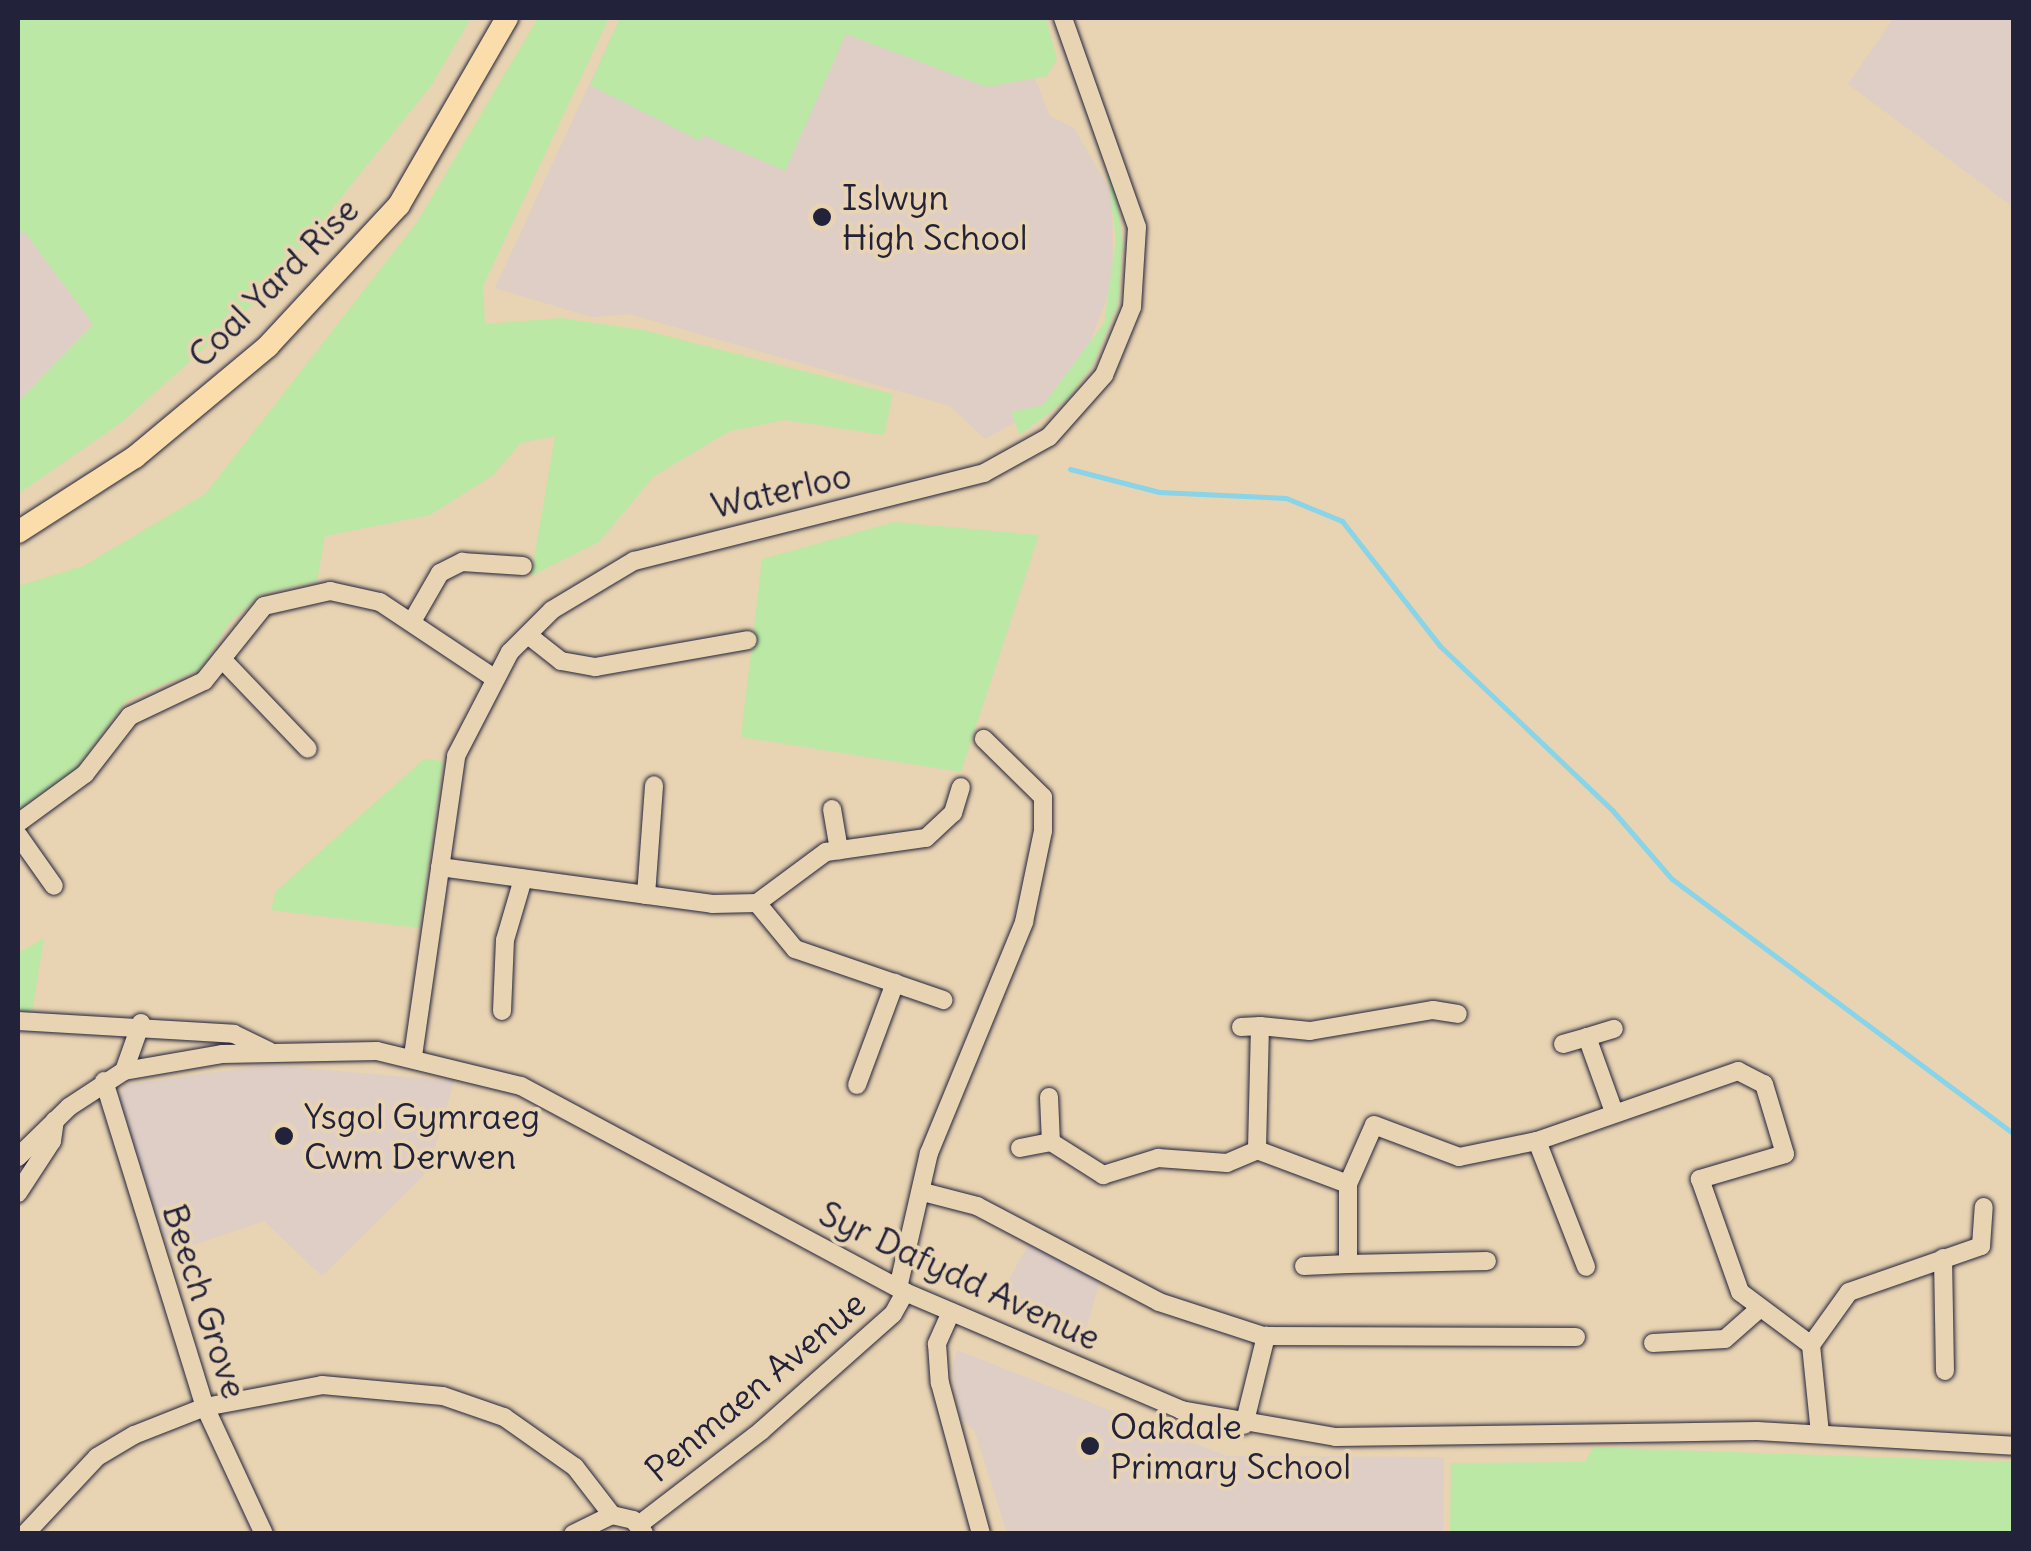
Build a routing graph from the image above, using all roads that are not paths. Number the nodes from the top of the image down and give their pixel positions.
1 (507, 18) edge
2 (1063, 18) edge
3 (18, 532) edge
4 (524, 566) dead end
5 (414, 618) junction
6 (528, 635) junction
7 (748, 640) dead end
8 (222, 659) junction
9 (491, 676) junction
10 (984, 739) dead end
11 (308, 748) dead end
12 (654, 784) dead end
13 (961, 787) dead end
14 (832, 809) dead end
15 (18, 822) edge
16 (18, 835) edge
17 (839, 850) junction
18 (440, 867) junction
19 (524, 879) junction
20 (54, 886) dead end
21 (646, 895) junction
22 (757, 902) junction
23 (896, 983) junction
24 (944, 1000) dead end
25 (502, 1011) dead end
26 (1458, 1014) dead end
27 (18, 1022) edge
28 (141, 1023) junction
29 (1614, 1029) dead end
30 (1586, 1037) junction
31 (1563, 1044) dead end
32 (269, 1050) junction
33 (412, 1056) junction
34 (124, 1071) junction
35 (104, 1081) junction
36 (856, 1085) dead end
37 (1049, 1097) dead end
38 (1614, 1112) junction
39 (56, 1120) junction
40 (1537, 1141) junction
41 (1051, 1142) junction
42 (1020, 1148) dead end
43 (1257, 1150) junction
44 (18, 1157) edge
45 (1348, 1184) junction
46 (924, 1192) junction
47 (18, 1193) edge
48 (1984, 1207) dead end
49 (1943, 1258) junction
50 (1488, 1261) dead end
51 (1348, 1264) junction
52 (1304, 1266) dead end
53 (1586, 1268) dead end
54 (902, 1290) junction
55 (1759, 1308) junction
56 (950, 1312) junction
57 (1266, 1336) junction
58 (1576, 1336) dead end
59 (1654, 1344) dead end
60 (1811, 1345) junction
61 (1945, 1371) dead end
62 (206, 1407) junction
63 (1244, 1425) junction
64 (1820, 1434) junction
65 (2014, 1446) edge
66 (612, 1515) junction
67 (642, 1529) edge
68 (25, 1534) edge
69 (264, 1534) edge
70 (574, 1534) edge
71 (981, 1534) edge

1 - 3 main road, Coal Yard Rise
2 - 6 street, Waterloo
4 - 5 street
5 - 8 street
5 - 9 street
6 - 7 street
6 - 9 street, Waterloo
8 - 11 street
8 - 15 street
9 - 18 street, Waterloo
10 - 46 street
12 - 21 street
13 - 17 street
14 - 17 street
16 - 20 street
17 - 22 street
18 - 19 street
18 - 33 street, Waterloo
19 - 21 street
19 - 25 street
21 - 22 street
22 - 23 street
23 - 24 street
23 - 36 street
26 - 43 street
27 - 28 street
28 - 32 street
28 - 34 street
29 - 30 street
30 - 31 street
30 - 38 street
32 - 33 street, Syr Dafydd Avenue
32 - 34 street
33 - 54 street, Syr Dafydd Avenue
34 - 35 street
35 - 39 street
35 - 62 street, Beech Grove
37 - 41 street
38 - 40 street
38 - 55 street
39 - 44 street
39 - 47 street
40 - 45 street
40 - 53 street
41 - 42 street
41 - 43 street
43 - 45 street
45 - 51 street
46 - 54 street
46 - 57 street
48 - 49 street
49 - 60 street
49 - 61 street
50 - 51 street
51 - 52 street
54 - 56 street, Syr Dafydd Avenue
54 - 67 street, Penmaen Avenue
55 - 59 street
55 - 60 street
56 - 63 street, Syr Dafydd Avenue
56 - 71 street
57 - 58 street
57 - 63 street
60 - 64 street
62 - 66 street
62 - 68 street
62 - 69 street, Beech Grove
63 - 64 street, Syr Dafydd Avenue
64 - 65 street, Syr Dafydd Avenue
66 - 67 street
66 - 70 street

